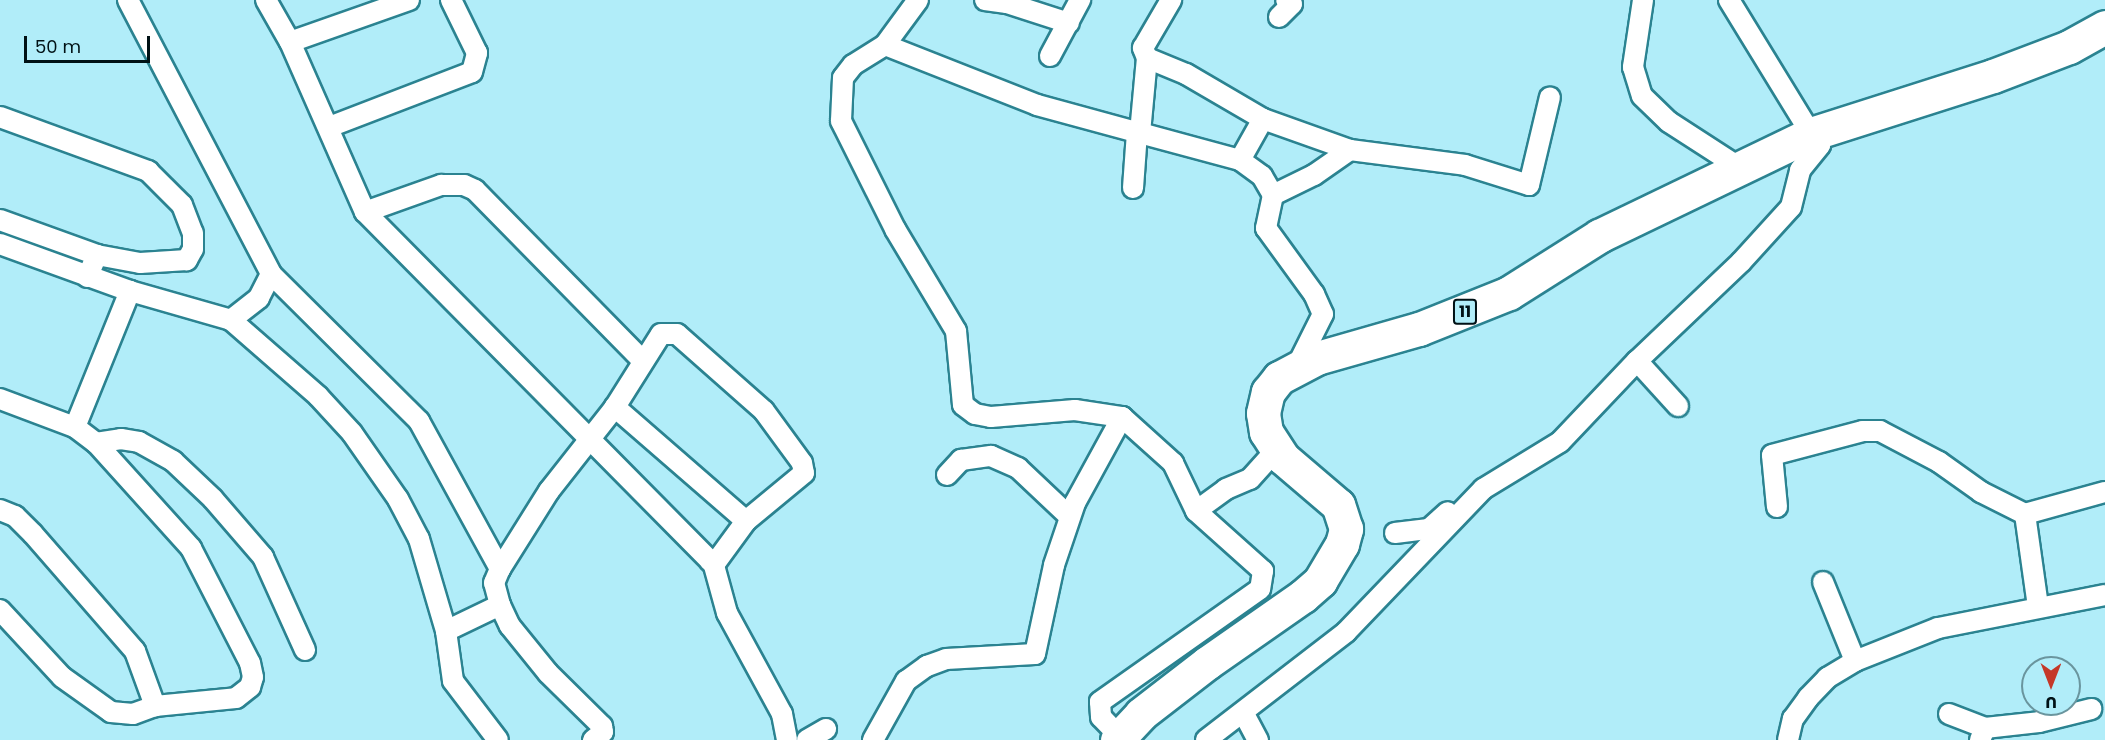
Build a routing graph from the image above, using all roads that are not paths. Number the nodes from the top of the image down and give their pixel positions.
1 (128, 0) edge
2 (266, 0) edge
3 (409, 0) edge
4 (452, 0) edge
5 (918, 0) edge
6 (985, 0) edge
7 (1080, 0) edge
8 (1171, 0) edge
9 (1643, 0) edge
10 (1729, 0) edge
11 (1069, 23) junction
12 (2105, 27) edge
13 (290, 42) junction
14 (885, 45) junction
15 (1050, 56) dead end
16 (1147, 58) junction
17 (1550, 97) dead end
18 (0, 117) edge
19 (1263, 119) junction
20 (329, 127) junction
21 (1139, 132) junction
22 (1815, 132) junction
23 (1350, 150) junction
24 (1240, 160) junction
25 (1740, 168) junction
26 (1133, 188) dead end
27 (1273, 195) junction
28 (365, 212) junction
29 (0, 220) edge
30 (0, 244) edge
31 (97, 255) junction
32 (271, 274) junction
33 (87, 277) junction
34 (130, 291) junction
35 (231, 320) junction
36 (643, 361) junction
37 (1637, 361) junction
38 (1296, 368) junction
39 (0, 399) edge
40 (1678, 406) dead end
41 (615, 407) junction
42 (1122, 417) junction
43 (75, 427) junction
44 (589, 440) junction
45 (96, 443) junction
46 (1277, 449) junction
47 (947, 475) dead end
48 (1483, 489) junction
49 (2105, 492) edge
50 (1777, 507) dead end
51 (0, 510) edge
52 (1196, 511) junction
53 (2025, 514) junction
54 (1070, 517) junction
55 (746, 521) junction
56 (1395, 532) dead end
57 (713, 562) junction
58 (500, 569) junction
59 (1823, 582) dead end
60 (2105, 595) edge
61 (500, 605) junction
62 (2038, 606) junction
63 (0, 610) edge
64 (446, 631) junction
65 (305, 650) dead end
66 (1855, 661) junction
67 (155, 706) junction
68 (2091, 709) dead end
69 (1244, 714) junction
70 (1949, 714) dead end
71 (826, 729) dead end
72 (1983, 734) edge
73 (1119, 739) edge
74 (498, 740) edge
75 (593, 740) edge
76 (787, 740) edge
77 (807, 740) edge
78 (873, 740) edge
79 (1206, 740) edge
80 (1258, 740) edge
81 (1788, 740) edge

1 - 32 street
2 - 13 street
3 - 13 street
4 - 20 street
5 - 14 street
6 - 11 street
7 - 11 street
8 - 16 street
9 - 25 street
10 - 22 street
11 - 15 street
12 - 22 highway, 11
13 - 20 street
14 - 21 street
14 - 42 street
16 - 19 street
16 - 21 street
17 - 23 street
18 - 31 street
19 - 23 street
19 - 24 street
20 - 28 street
21 - 24 street
21 - 26 street
22 - 25 highway, 11
22 - 37 street
23 - 27 street
24 - 27 street
25 - 38 highway, 11
27 - 38 street
28 - 36 street
28 - 44 street
29 - 31 street
30 - 33 street
31 - 33 street
32 - 35 street
32 - 58 street
33 - 34 street
34 - 35 street
34 - 43 street
35 - 64 street
36 - 41 street
36 - 55 street
37 - 40 street
37 - 48 street
38 - 46 highway, 11
39 - 43 street
41 - 44 street
41 - 55 street
42 - 52 street
42 - 54 street
43 - 45 street
44 - 57 street
44 - 58 street
45 - 65 street
45 - 67 street
46 - 52 street
46 - 73 highway, 11
47 - 54 street
48 - 56 street
48 - 69 street
49 - 53 street
50 - 53 street
51 - 67 street
52 - 73 street
53 - 62 street
54 - 78 street
55 - 57 street
57 - 76 street
58 - 61 street
59 - 66 street
60 - 62 street
61 - 64 street
61 - 75 street
62 - 66 street
63 - 67 street
64 - 74 street
66 - 81 street
68 - 72 street
69 - 79 street
69 - 80 street
70 - 72 street
71 - 77 street

